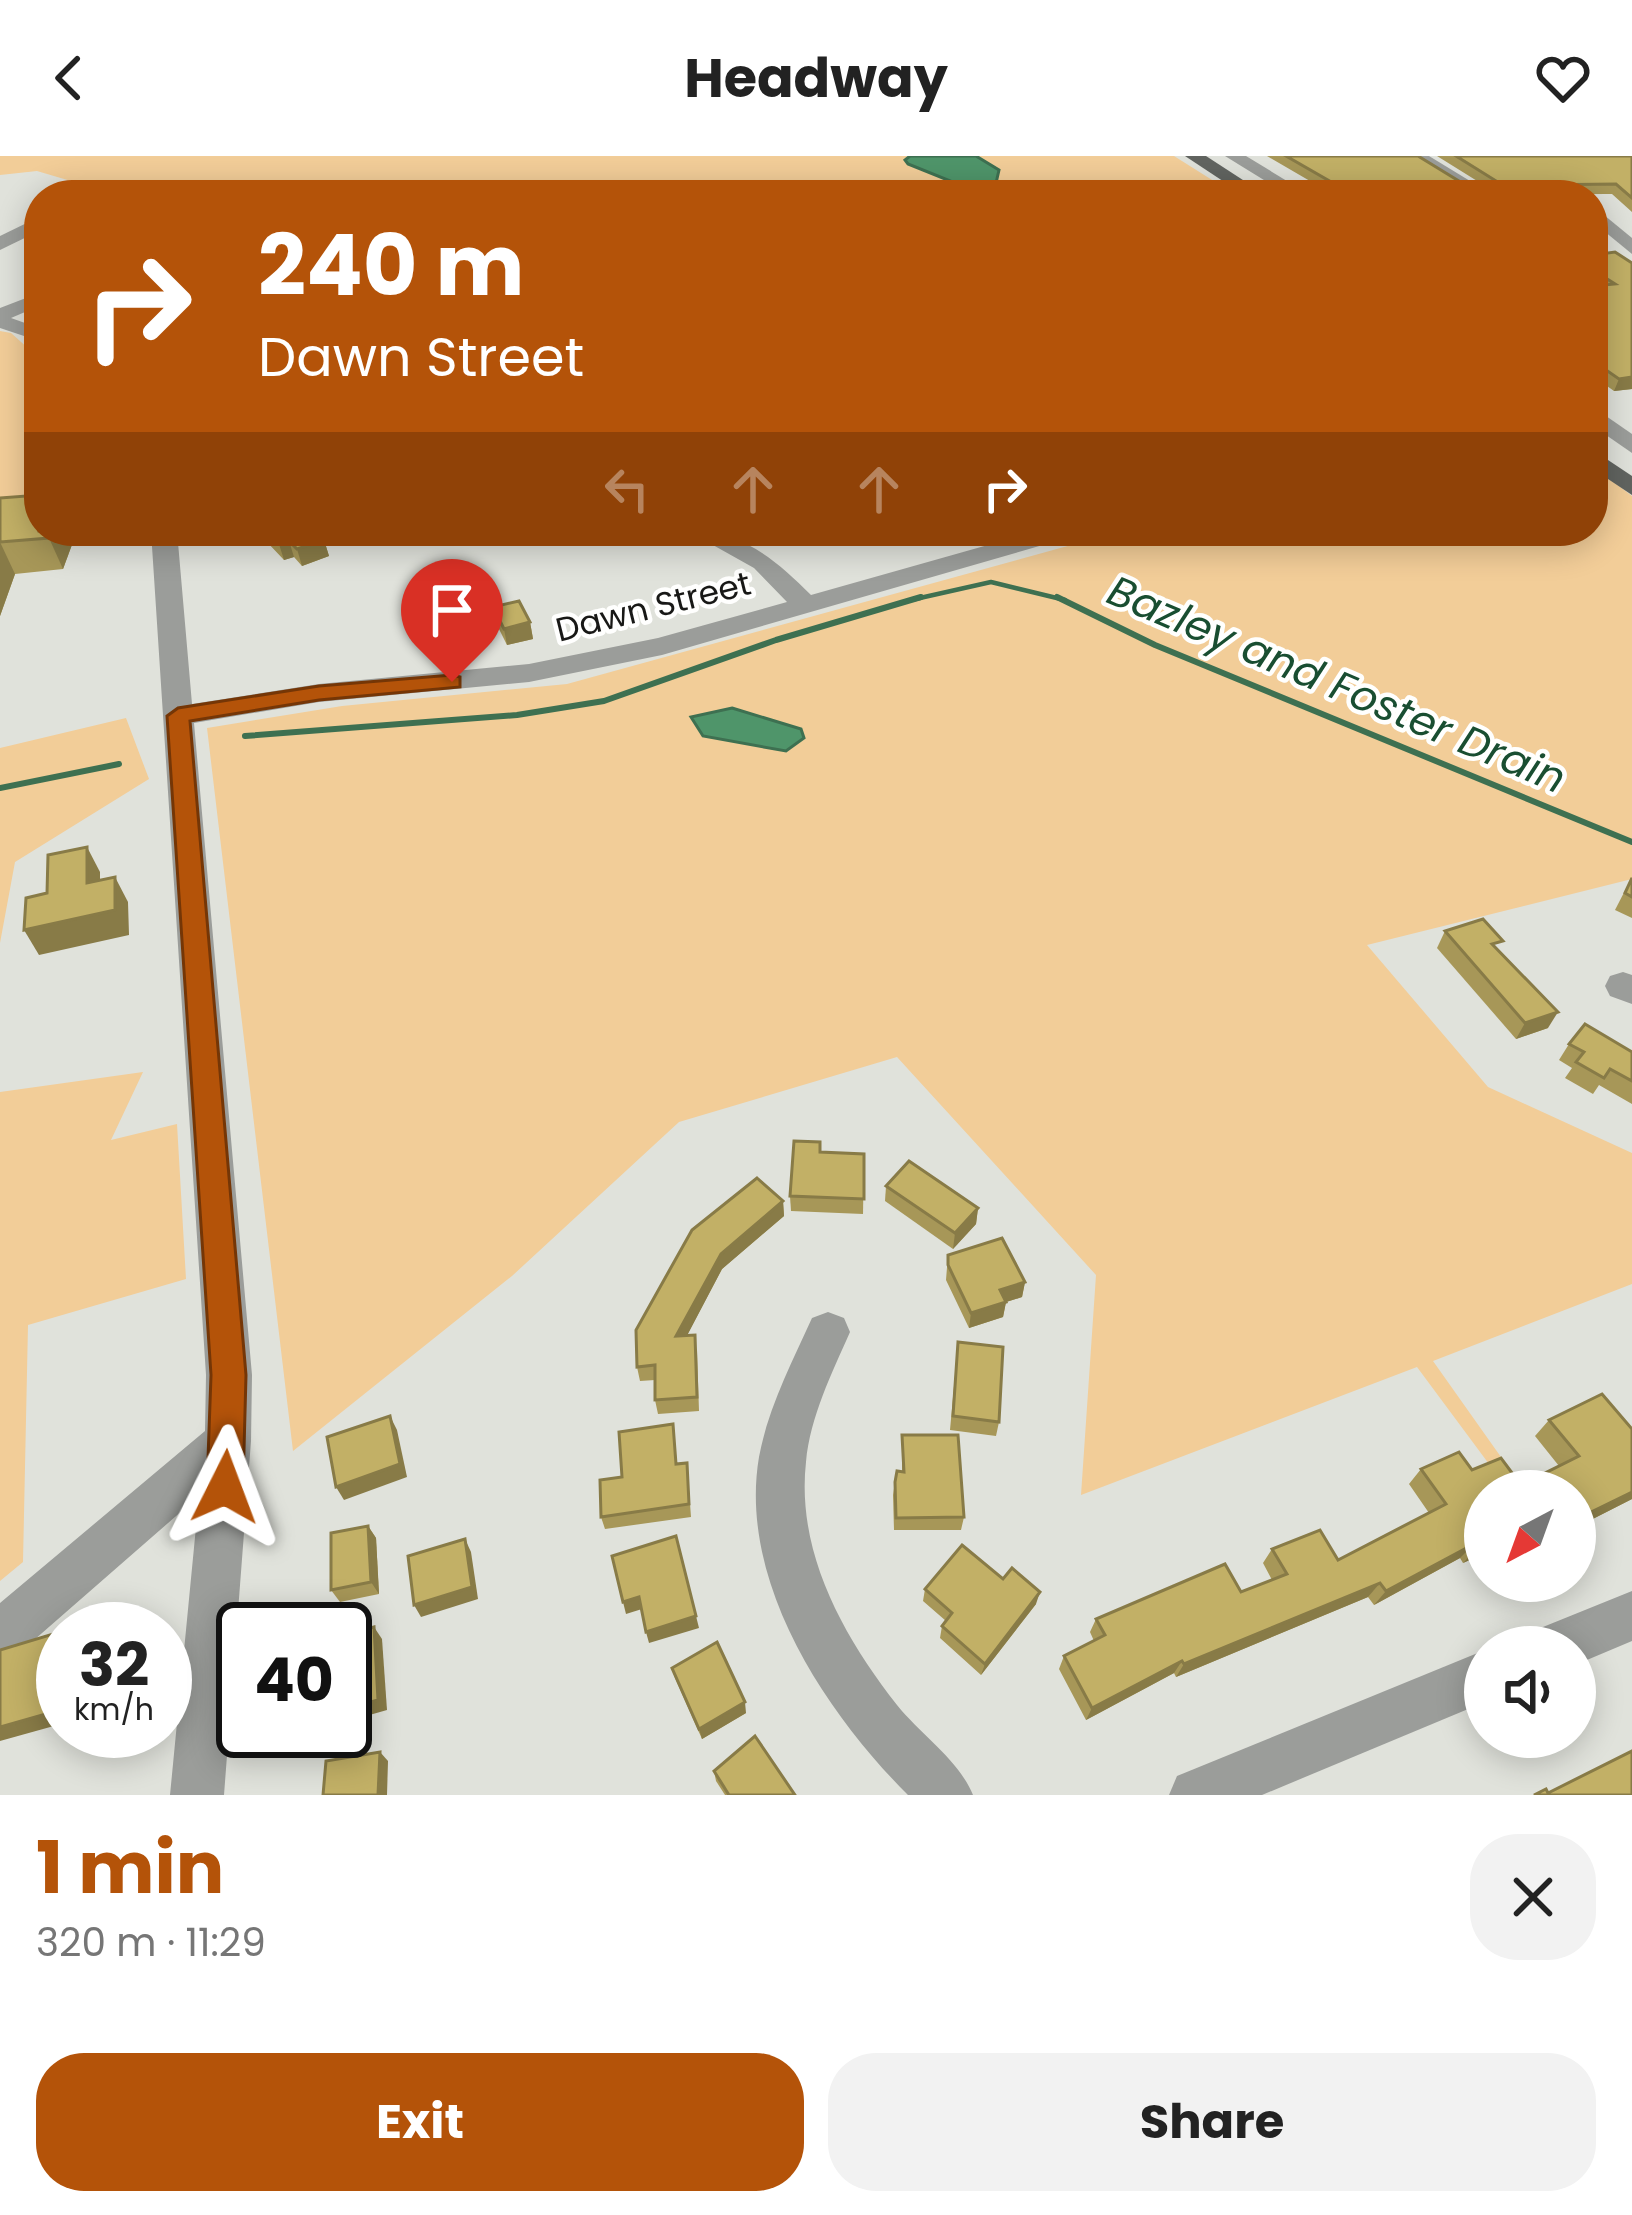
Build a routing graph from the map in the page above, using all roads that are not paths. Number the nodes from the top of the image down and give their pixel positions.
1 (1194, 156) edge
2 (1234, 156) edge
3 (1417, 156) edge
4 (1233, 180) edge
5 (1275, 180) edge
6 (1458, 180) edge
7 (1608, 220) edge
8 (1632, 248) edge
9 (1608, 426) edge
10 (1632, 446) edge
11 (1608, 469) edge
12 (1632, 488) edge
13 (165, 546) edge
14 (730, 546) edge
15 (1011, 546) edge
16 (804, 604) junction
17 (178, 716) junction
18 (828, 1332) dead end
19 (228, 1441) junction
20 (1632, 1616) edge
21 (1596, 1631) edge
22 (0, 1636) edge
23 (1464, 1685) edge
24 (197, 1795) edge
25 (946, 1795) edge
26 (1196, 1795) edge

1 - 4 main road
2 - 5 street
3 - 6 street
7 - 8 street
9 - 10 street
11 - 12 main road
13 - 17 street
14 - 16 street
15 - 16 street, Dawn Street
16 - 17 street, Dawn Street
17 - 19 street
18 - 25 street
19 - 22 street
19 - 24 street
20 - 21 street
23 - 26 street

